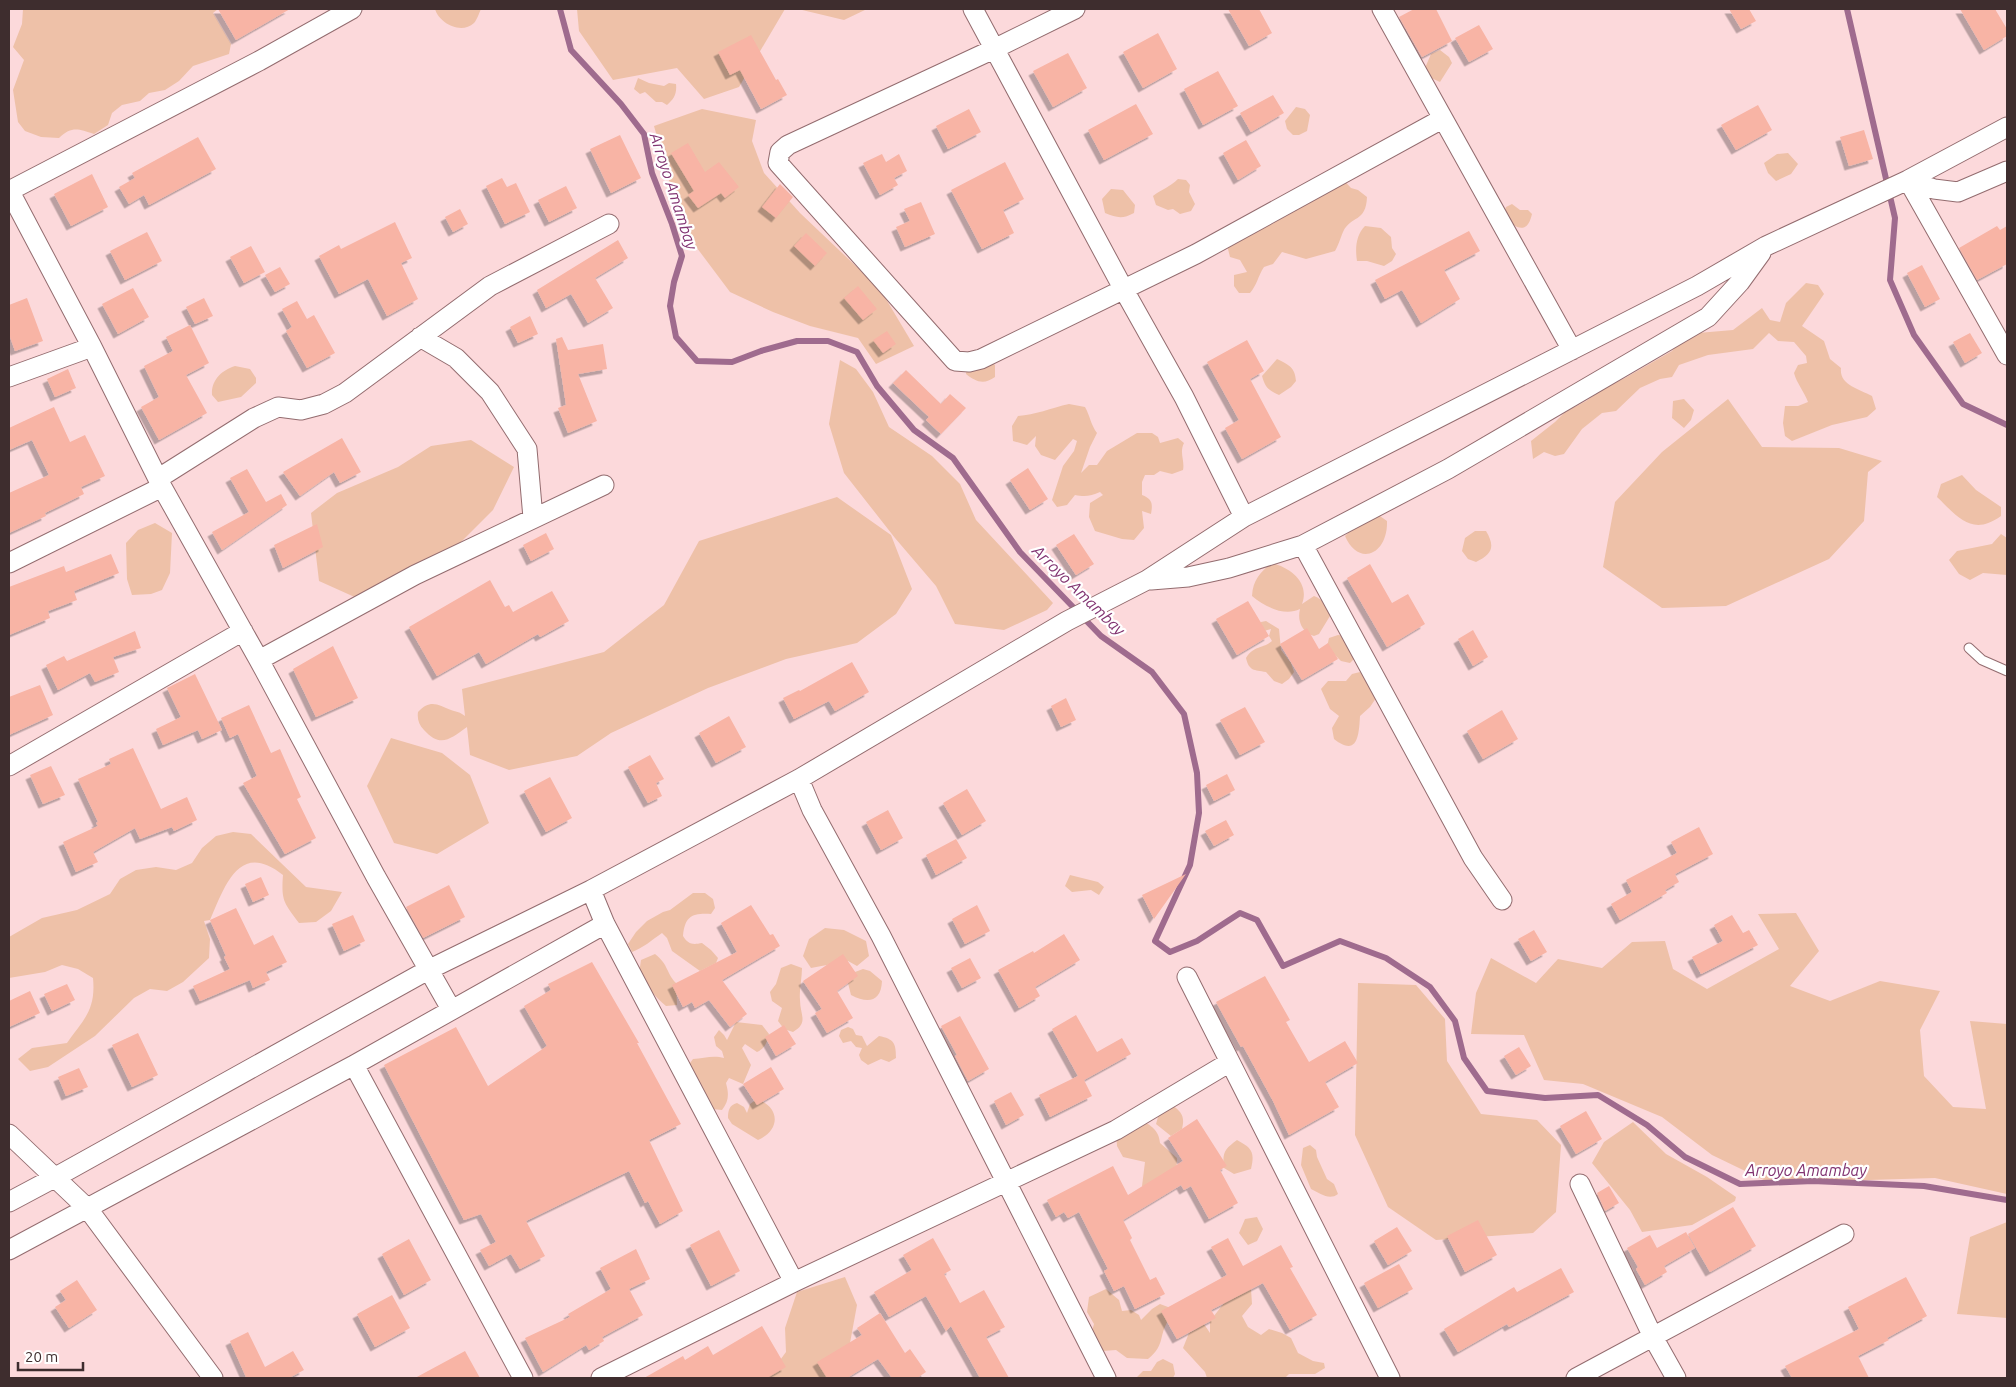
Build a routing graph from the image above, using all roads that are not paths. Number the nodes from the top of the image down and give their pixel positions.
1 (352, 9) edge
2 (973, 9) edge
3 (1075, 9) edge
4 (1382, 9) edge
5 (994, 49) junction
6 (1442, 119) junction
7 (2007, 127) edge
8 (2007, 171) edge
9 (1901, 183) junction
10 (9, 191) edge
11 (609, 224) dead end
12 (1766, 246) junction
13 (1124, 290) junction
14 (420, 337) junction
15 (92, 347) junction
16 (1572, 350) junction
17 (2007, 355) edge
18 (9, 377) edge
19 (160, 483) junction
20 (604, 485) dead end
21 (533, 518) junction
22 (1244, 518) junction
23 (1303, 545) junction
24 (9, 563) edge
25 (1147, 580) junction
26 (243, 632) junction
27 (1969, 648) dead end
28 (259, 660) junction
29 (2007, 671) edge
30 (9, 766) edge
31 (799, 779) junction
32 (591, 890) junction
33 (1502, 900) dead end
34 (605, 924) junction
35 (428, 970) junction
36 (1187, 978) dead end
37 (451, 1009) junction
38 (1230, 1062) junction
39 (354, 1065) junction
40 (9, 1134) edge
41 (54, 1178) junction
42 (1007, 1182) junction
43 (1580, 1184) dead end
44 (9, 1202) edge
45 (88, 1209) junction
46 (1844, 1234) dead end
47 (9, 1250) edge
48 (794, 1282) junction
49 (1653, 1337) junction
50 (213, 1378) edge
51 (523, 1378) edge
52 (600, 1378) edge
53 (1106, 1378) edge
54 (1390, 1378) edge
55 (1576, 1378) edge
56 (1676, 1378) edge

1 - 10 street
2 - 5 street
3 - 5 street
4 - 6 street
5 - 13 street
5 - 13 street
6 - 13 street
6 - 16 street
7 - 9 street
8 - 9 street
9 - 12 street
9 - 17 street
10 - 15 street
11 - 14 street
12 - 16 street
12 - 23 street
13 - 22 street
14 - 19 street
14 - 21 street
15 - 18 street
15 - 19 street
16 - 22 street
19 - 24 street
19 - 26 street
20 - 21 street
21 - 28 street
22 - 25 street
23 - 25 street
23 - 33 street
25 - 31 street
26 - 28 street
26 - 30 street
27 - 29 lane
28 - 35 street
31 - 32 street
31 - 42 street
32 - 34 street
32 - 35 street
34 - 37 street
34 - 48 street
35 - 37 street
35 - 41 street
36 - 38 street
37 - 39 street
38 - 42 street
38 - 54 street
39 - 45 street
39 - 51 street
40 - 41 street
41 - 44 street
41 - 45 street
42 - 48 street
42 - 53 street
43 - 49 street
45 - 47 street
45 - 50 street
46 - 49 street
48 - 52 street
49 - 55 street
49 - 56 street

